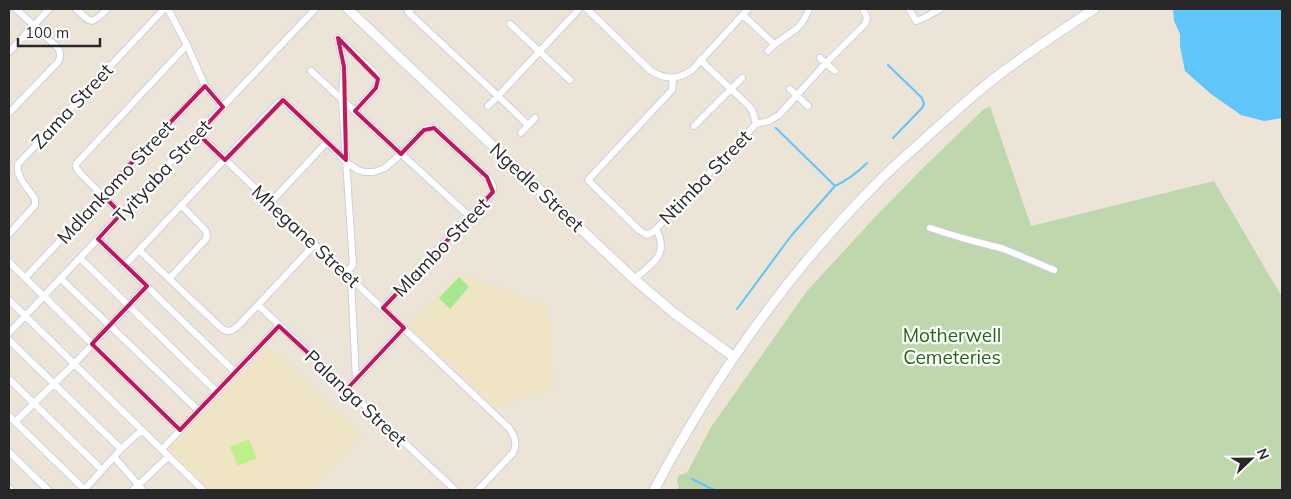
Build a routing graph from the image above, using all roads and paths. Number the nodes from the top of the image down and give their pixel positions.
1 (16, 9) edge
2 (49, 9) edge
3 (76, 9) edge
4 (107, 9) edge
5 (166, 9) edge
6 (315, 9) edge
7 (348, 9) edge
8 (411, 9) edge
9 (580, 9) edge
10 (587, 9) edge
11 (748, 9) edge
12 (809, 9) edge
13 (863, 9) edge
14 (909, 9) edge
15 (940, 9) edge
16 (1094, 9) edge
17 (743, 15) junction
18 (510, 24) dead end
19 (34, 25) junction
20 (774, 44) junction
21 (187, 45) junction
22 (540, 51) junction
23 (768, 51) dead end
24 (9, 52) edge
25 (820, 58) dead end
26 (700, 60) junction
27 (826, 63) junction
28 (311, 71) dead end
29 (835, 71) dead end
30 (673, 78) junction
31 (742, 78) dead end
32 (570, 80) dead end
33 (205, 86) junction
34 (730, 89) junction
35 (790, 89) dead end
36 (797, 95) junction
37 (498, 96) junction
38 (342, 100) junction
39 (488, 106) dead end
40 (808, 106) dead end
41 (223, 107) junction
42 (355, 111) junction
43 (9, 113) edge
44 (535, 118) dead end
45 (756, 124) junction
46 (528, 125) junction
47 (694, 126) dead end
48 (521, 132) dead end
49 (198, 134) junction
50 (327, 142) junction
51 (401, 154) junction
52 (225, 160) junction
53 (346, 162) junction
54 (9, 163) edge
55 (17, 166) junction
56 (102, 194) junction
57 (270, 202) junction
58 (182, 206) junction
59 (121, 214) junction
60 (469, 216) junction
61 (930, 228) dead end
62 (656, 229) junction
63 (9, 234) edge
64 (98, 239) junction
65 (315, 244) junction
66 (139, 250) junction
67 (80, 258) junction
68 (9, 262) edge
69 (125, 265) junction
70 (1054, 270) dead end
71 (348, 276) junction
72 (25, 278) junction
73 (60, 278) junction
74 (169, 279) junction
75 (634, 279) junction
76 (147, 286) junction
77 (43, 297) junction
78 (9, 300) edge
79 (258, 305) junction
80 (129, 306) junction
81 (383, 308) junction
82 (24, 316) junction
83 (110, 326) junction
84 (279, 326) junction
85 (404, 328) junction
86 (9, 333) edge
87 (9, 340) edge
88 (92, 344) junction
89 (734, 357) junction
90 (74, 364) junction
91 (235, 372) junction
92 (9, 379) edge
93 (356, 380) junction
94 (54, 384) junction
95 (347, 390) junction
96 (217, 392) junction
97 (34, 404) junction
98 (198, 411) junction
99 (9, 416) edge
100 (15, 422) junction
101 (142, 430) junction
102 (180, 430) junction
103 (121, 449) junction
104 (162, 449) junction
105 (9, 452) edge
106 (169, 456) junction
107 (114, 457) junction
108 (102, 470) junction
109 (138, 489) edge
110 (48, 490) edge
111 (84, 490) edge
112 (203, 490) edge
113 (455, 490) edge
114 (478, 490) edge
115 (654, 490) edge

1 - 19 street
2 - 19 street
3 - 4 street
5 - 21 street
5 - 55 street, Zama Street
6 - 41 street, Tyityaba Street
7 - 75 main road, Ngedle Street
8 - 37 street
9 - 22 street
10 - 30 street
11 - 17 street
12 - 20 street
13 - 27 street
14 - 15 street
16 - 89 main road
17 - 20 street
17 - 26 street
18 - 22 street
19 - 24 street
19 - 43 street
20 - 23 street
21 - 33 street
21 - 56 street
22 - 32 street
22 - 37 street
25 - 27 street
26 - 30 street
26 - 34 street, Ntimba Street
27 - 29 street
27 - 36 street
28 - 38 street
30 - 62 street, Ntimba Street
31 - 34 street
33 - 41 street
33 - 56 street, Mdlankomo Street
34 - 45 street, Ntimba Street
34 - 47 street
35 - 36 street
36 - 40 street
36 - 45 street
37 - 39 street
37 - 46 street
38 - 42 street
38 - 42 street
38 - 53 street
41 - 49 street, Tyityaba Street
42 - 51 street
44 - 46 street
45 - 62 street, Ntimba Street
46 - 48 street
49 - 52 street, Mhegane Street
49 - 59 street, Tyityaba Street
50 - 52 street, Mlambo Street
50 - 53 street, Mlambo Street
50 - 57 street
51 - 53 street, Mlambo Street
51 - 60 street
51 - 60 street, Mlambo Street
52 - 57 street, Mhegane Street
52 - 58 street
53 - 71 street
54 - 55 street
55 - 63 street, Zama Street
56 - 59 street
56 - 72 street, Mdlankomo Street
57 - 65 street, Mhegane Street
58 - 66 street
58 - 74 street
59 - 64 street, Tyityaba Street
60 - 81 street, Mlambo Street
61 - 70 street
62 - 75 street
64 - 67 street, Tyityaba Street
64 - 69 street
65 - 71 street, Mhegane Street
65 - 79 street
66 - 69 street
66 - 74 street
67 - 73 street, Tyityaba Street
67 - 80 street
68 - 72 street
69 - 76 street
71 - 81 street, Mhegane Street
71 - 93 street
72 - 77 street
73 - 77 street, Tyityaba Street
73 - 83 street
74 - 79 street
75 - 89 main road, Ngedle Street
76 - 80 street
76 - 91 street
77 - 82 street, Tyityaba Street
77 - 88 street
78 - 82 street
79 - 84 street, Palanga Street
80 - 83 street
80 - 96 street
81 - 85 street, Mhegane Street
82 - 86 street, Tyityaba Street
82 - 90 street
83 - 88 street
83 - 98 street
84 - 91 street
84 - 95 street, Palanga Street
85 - 93 street
85 - 114 street, Mhegane Street
87 - 94 street
88 - 90 street
88 - 102 street
89 - 115 main road
90 - 94 street
90 - 101 street
91 - 96 street
92 - 97 street
93 - 95 street
94 - 97 street
94 - 103 street
95 - 113 street, Palanga Street
96 - 98 street
97 - 100 street
97 - 108 street
98 - 102 street
99 - 100 street
100 - 111 street
101 - 103 street
101 - 104 street
102 - 104 street
103 - 107 street
104 - 106 street
105 - 110 street
106 - 109 street
106 - 112 street
107 - 108 street
107 - 109 street
108 - 111 street

